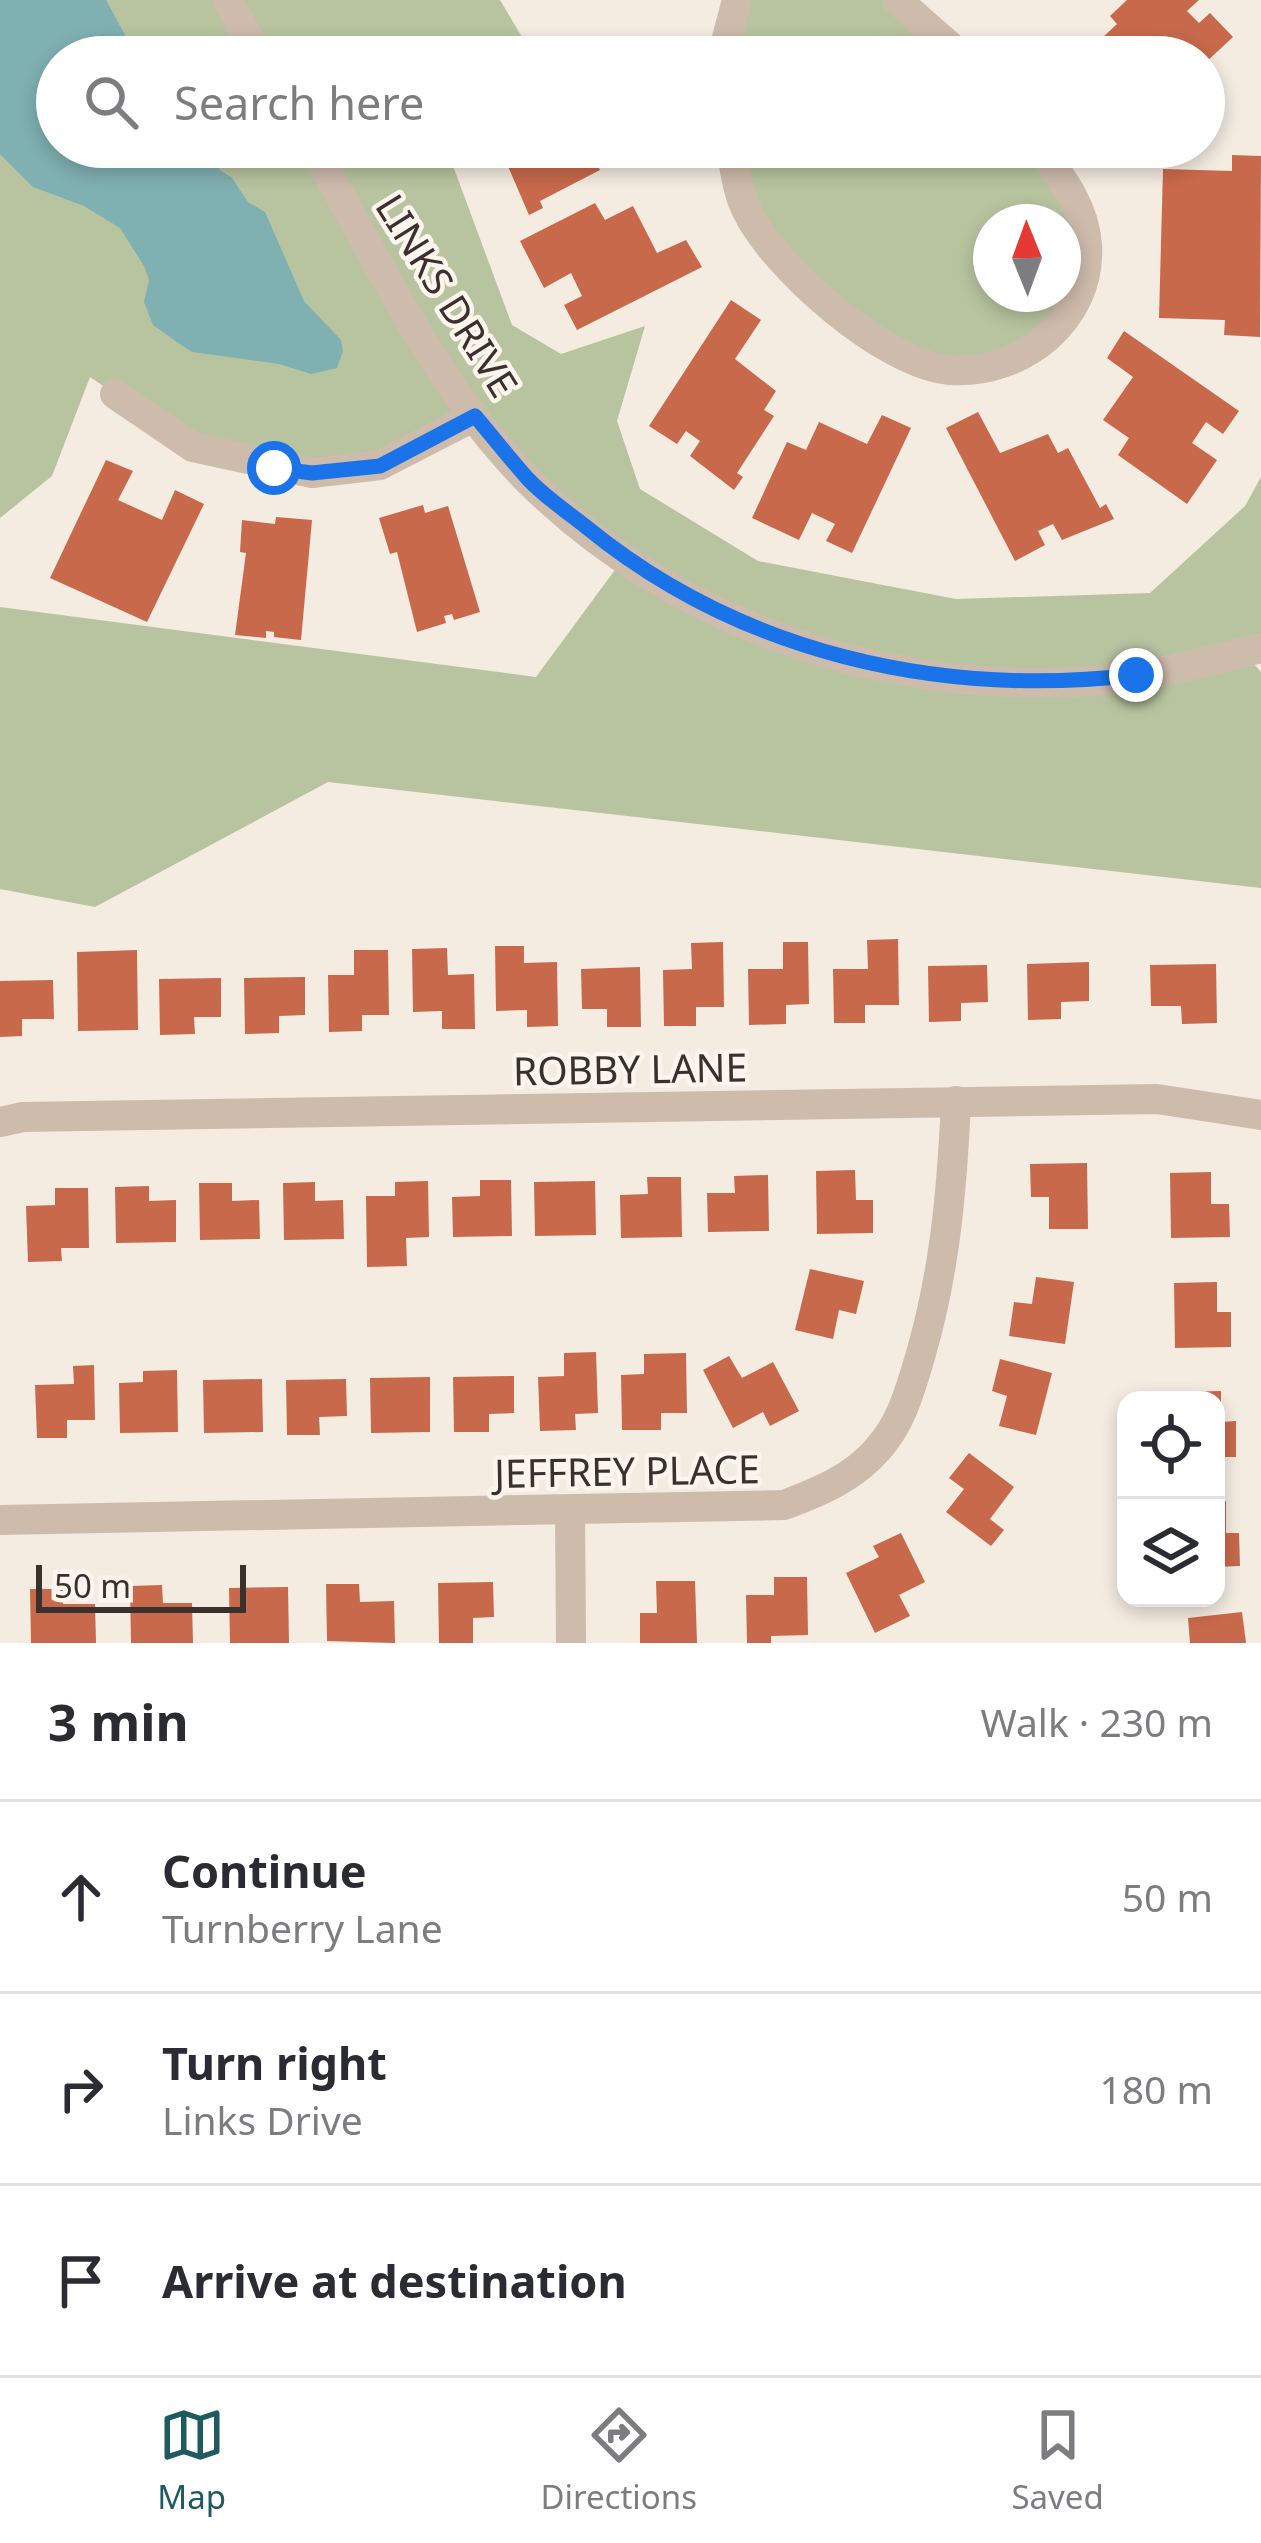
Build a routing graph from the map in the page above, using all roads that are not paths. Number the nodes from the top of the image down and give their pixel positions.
1 (227, 0) edge
2 (737, 0) edge
3 (897, 0) edge
4 (248, 36) edge
5 (728, 36) edge
6 (938, 36) edge
7 (325, 168) edge
8 (735, 168) edge
9 (1054, 168) edge
10 (116, 394) dead end
11 (475, 416) junction
12 (1261, 648) edge
13 (956, 1101) junction
14 (1261, 1115) edge
15 (0, 1121) edge
16 (570, 1510) junction
17 (0, 1520) edge
18 (571, 1643) edge

1 - 4 street
2 - 5 street
3 - 6 street
7 - 11 street, LINKS DRIVE
8 - 9 street
10 - 11 street
11 - 12 street, LINKS DRIVE
13 - 14 street, ROBBY LANE
13 - 15 street, ROBBY LANE
13 - 16 street, JEFFREY PLACE
16 - 17 street, JEFFREY PLACE
16 - 18 street

